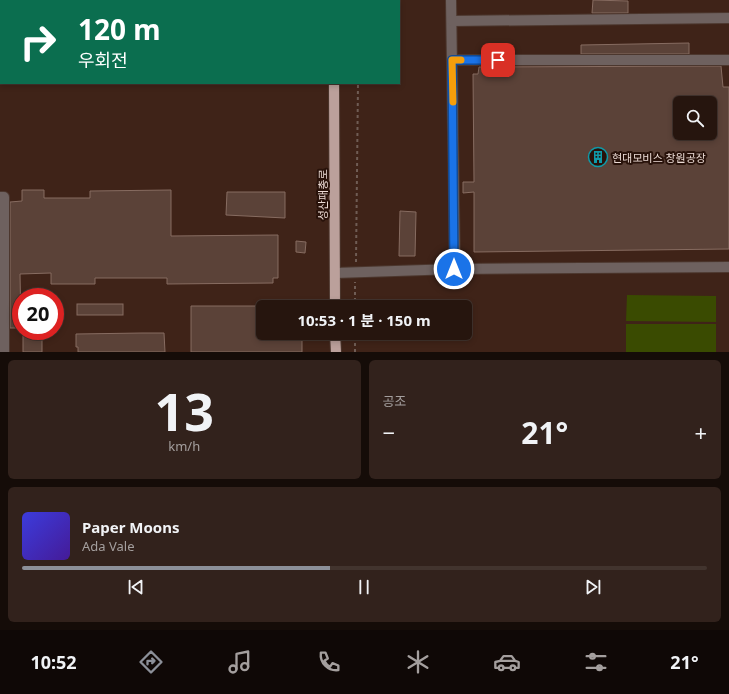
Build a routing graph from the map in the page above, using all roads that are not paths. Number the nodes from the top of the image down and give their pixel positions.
1 (451, 0) edge
2 (729, 18) edge
3 (452, 21) junction
4 (452, 60) junction
5 (729, 60) edge
6 (334, 84) edge
7 (0, 197) edge
8 (729, 267) edge
9 (454, 269) junction
10 (334, 273) junction
11 (335, 300) edge
12 (335, 340) edge
13 (3, 348) edge
14 (336, 352) edge

1 - 3 lane
2 - 3 lane
3 - 4 lane
4 - 5 lane
4 - 9 lane
6 - 10 main road, 성산패총로
7 - 13 lane
8 - 9 lane
9 - 10 lane
10 - 11 main road, 성산패총로
12 - 14 main road

